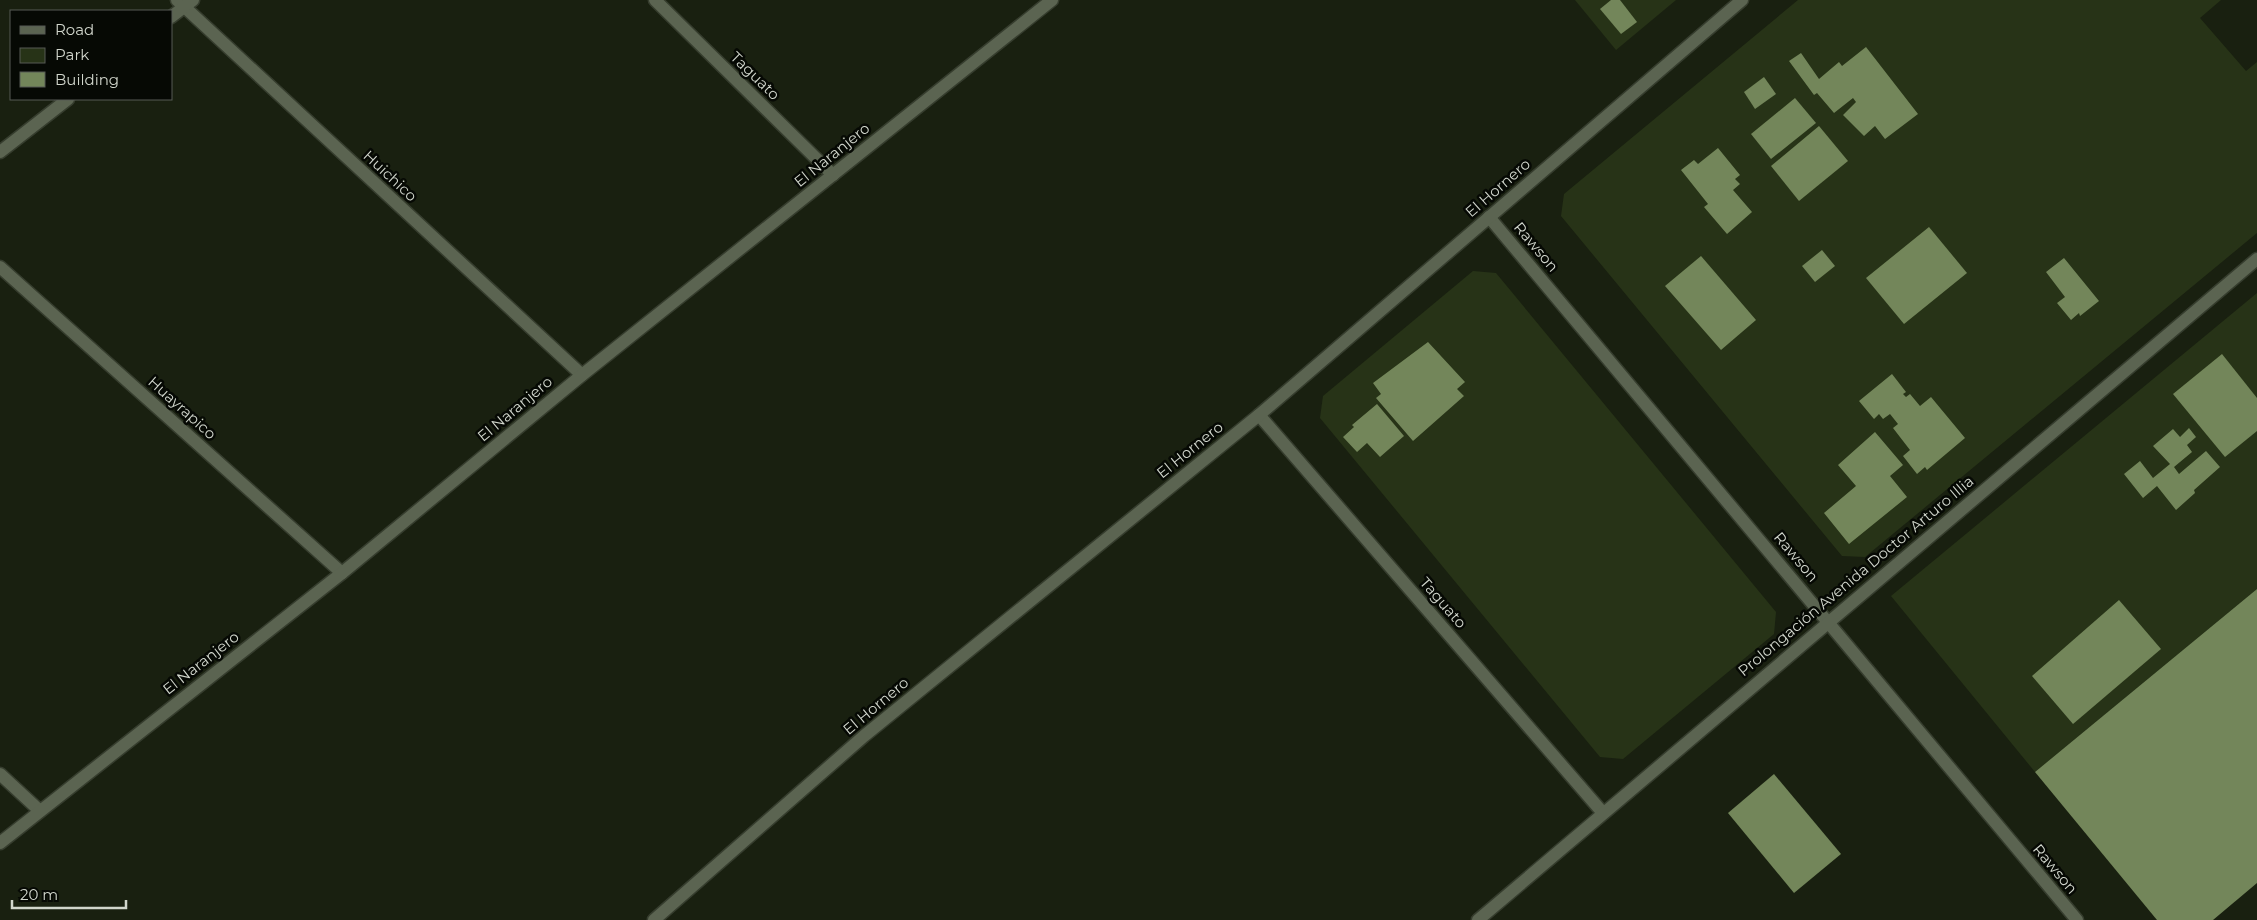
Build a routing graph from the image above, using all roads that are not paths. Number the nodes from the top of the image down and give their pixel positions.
1 (655, 0) edge
2 (1052, 0) edge
3 (1742, 0) edge
4 (185, 2) edge
5 (172, 16) edge
6 (67, 100) edge
7 (0, 152) edge
8 (833, 175) junction
9 (1489, 217) junction
10 (2257, 259) edge
11 (0, 267) edge
12 (582, 375) junction
13 (1259, 415) junction
14 (342, 573) junction
15 (1828, 621) junction
16 (0, 774) edge
17 (40, 811) junction
18 (1603, 813) junction
19 (0, 843) edge
20 (654, 920) edge
21 (1478, 920) edge
22 (2077, 920) edge

1 - 8 street, Taguato
2 - 8 street, El Naranjero
3 - 9 street, El Hornero
4 - 5 street
4 - 12 street, Huichico
6 - 7 street
8 - 12 street, El Naranjero
9 - 13 street, El Hornero
9 - 15 street, Rawson
10 - 15 street, Prolongación Avenida Doctor Arturo Illia
11 - 14 street, Huayrapico
12 - 14 street, El Naranjero
13 - 18 street, Taguato
13 - 20 street, El Hornero
14 - 17 street, El Naranjero
15 - 18 street, Prolongación Avenida Doctor Arturo Illia
15 - 22 street, Rawson
16 - 17 street
17 - 19 street, El Naranjero
18 - 21 street, Prolongación Avenida Doctor Arturo Illia

